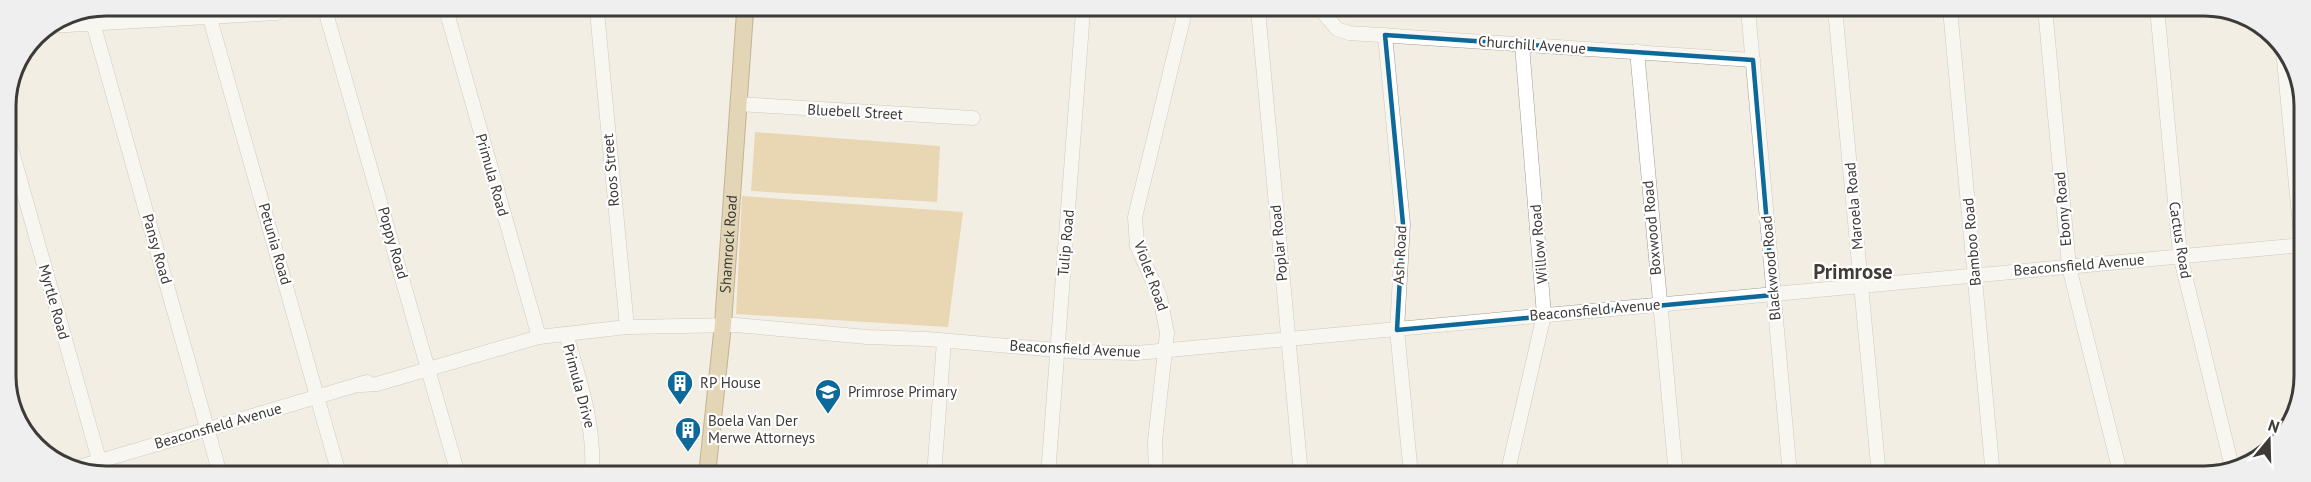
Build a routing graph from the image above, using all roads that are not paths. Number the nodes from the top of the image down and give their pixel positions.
1 (179, 17) edge
2 (209, 17) edge
3 (327, 17) edge
4 (448, 17) edge
5 (597, 17) edge
6 (745, 17) edge
7 (1083, 17) edge
8 (1184, 17) edge
9 (1259, 17) edge
10 (1329, 17) edge
11 (1749, 17) edge
12 (1836, 17) edge
13 (1951, 17) edge
14 (2045, 17) edge
15 (2158, 17) edge
16 (93, 23) junction
17 (69, 25) edge
18 (1385, 36) junction
19 (1522, 45) junction
20 (1637, 51) junction
21 (1753, 60) junction
22 (2285, 66) edge
23 (738, 104) junction
24 (973, 118) dead end
25 (2294, 165) edge
26 (17, 169) edge
27 (2294, 249) edge
28 (2180, 255) junction
29 (2069, 267) junction
30 (1975, 275) junction
31 (1862, 285) junction
32 (1773, 295) junction
33 (1659, 304) junction
34 (1544, 315) junction
35 (723, 324) junction
36 (627, 327) junction
37 (1397, 330) junction
38 (566, 334) junction
39 (539, 337) junction
40 (1288, 339) junction
41 (944, 341) junction
42 (1057, 350) junction
43 (1167, 351) junction
44 (428, 366) junction
45 (318, 397) junction
46 (208, 430) junction
47 (2231, 462) edge
48 (100, 465) edge
49 (107, 466) edge
50 (218, 466) edge
51 (337, 466) edge
52 (456, 466) edge
53 (592, 466) edge
54 (708, 466) edge
55 (935, 466) edge
56 (1049, 466) edge
57 (1156, 466) edge
58 (1300, 466) edge
59 (1410, 466) edge
60 (1509, 466) edge
61 (1675, 466) edge
62 (1789, 466) edge
63 (1878, 466) edge
64 (1992, 466) edge
65 (2119, 466) edge

1 - 16 street
2 - 45 street, Petunia Road
3 - 44 street, Poppy Road
4 - 39 street, Primula Road
5 - 36 street, Roos Street
6 - 23 main road, Shamrock Road
7 - 42 street, Tulip Road
8 - 43 street, Violet Road
9 - 40 street, Poplar Road
10 - 18 street, Churchill Avenue
11 - 21 street, Blackwood Road
12 - 31 street, Maroela Road
13 - 30 street, Bamboo Road
14 - 29 street, Ebony Road
15 - 28 street, Cactus Road
16 - 17 street
16 - 46 street, Pansy Road
18 - 19 street, Churchill Avenue
18 - 37 street, Ash Road
19 - 20 street, Churchill Avenue
19 - 34 street, Willow Road
20 - 21 street, Churchill Avenue
20 - 33 street, Boxwood Road
21 - 32 street, Blackwood Road
22 - 25 street
23 - 24 street, Bluebell Street
23 - 35 main road, Shamrock Road
26 - 48 street, Myrtle Road
27 - 28 street, Beaconsfield Avenue
28 - 29 street, Beaconsfield Avenue
28 - 47 street, Cactus Road
29 - 30 street, Beaconsfield Avenue
29 - 65 street, Ebony Road
30 - 31 street, Beaconsfield Avenue
30 - 64 street, Bamboo Road
31 - 32 street, Beaconsfield Avenue
31 - 63 street, Maroela Road
32 - 33 street, Beaconsfield Avenue
32 - 62 street, Blackwood Road
33 - 34 street, Beaconsfield Avenue
33 - 61 street, Boxwood Road
34 - 37 street, Beaconsfield Avenue
34 - 60 street, Willow Road
35 - 36 street, Beaconsfield Avenue
35 - 41 street, Beaconsfield Avenue
35 - 54 main road, Shamrock Road
36 - 38 street, Beaconsfield Avenue
37 - 40 street, Beaconsfield Avenue
37 - 59 street, Ash Road
38 - 39 street, Beaconsfield Avenue
38 - 53 street, Primula Drive
39 - 44 street, Beaconsfield Avenue
40 - 43 street, Beaconsfield Avenue
40 - 58 street, Poplar Road
41 - 42 street, Beaconsfield Avenue
41 - 55 street
42 - 43 street, Beaconsfield Avenue
42 - 56 street, Tulip Road
43 - 57 street, Violet Road
44 - 45 street, Beaconsfield Avenue
44 - 52 street, Poppy Road
45 - 46 street, Beaconsfield Avenue
45 - 51 street, Petunia Road
46 - 49 street, Beaconsfield Avenue
46 - 50 street, Pansy Road

